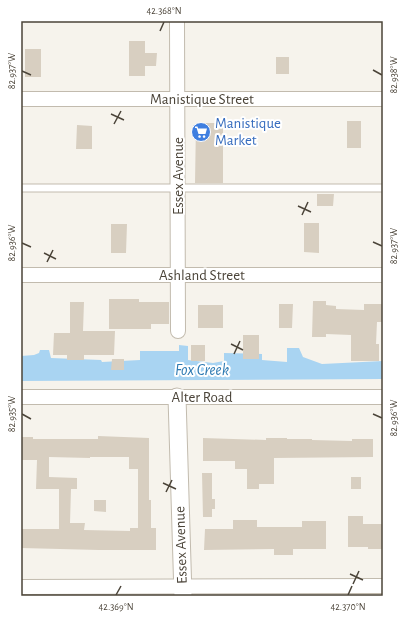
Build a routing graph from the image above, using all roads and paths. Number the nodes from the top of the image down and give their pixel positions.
1 (177, 21) edge
2 (21, 99) edge
3 (178, 99) junction
4 (383, 99) edge
5 (21, 188) edge
6 (178, 188) junction
7 (383, 188) edge
8 (21, 275) edge
9 (178, 275) junction
10 (383, 275) edge
11 (178, 331) dead end
12 (177, 397) junction
13 (383, 397) edge
14 (21, 398) edge
15 (383, 586) edge
16 (21, 587) edge
17 (183, 591) edge

1 - 3 street, Essex Avenue
2 - 3 street, Manistique Street
3 - 4 street, Manistique Street
3 - 6 street, Essex Avenue
5 - 6 lane
6 - 7 lane
6 - 9 street, Essex Avenue
8 - 9 street, Ashland Street
9 - 10 street, Ashland Street
9 - 11 street, Essex Avenue
12 - 13 street, Alter Road
12 - 14 street, Alter Road
12 - 17 street, Essex Avenue
15 - 17 street
16 - 17 street

